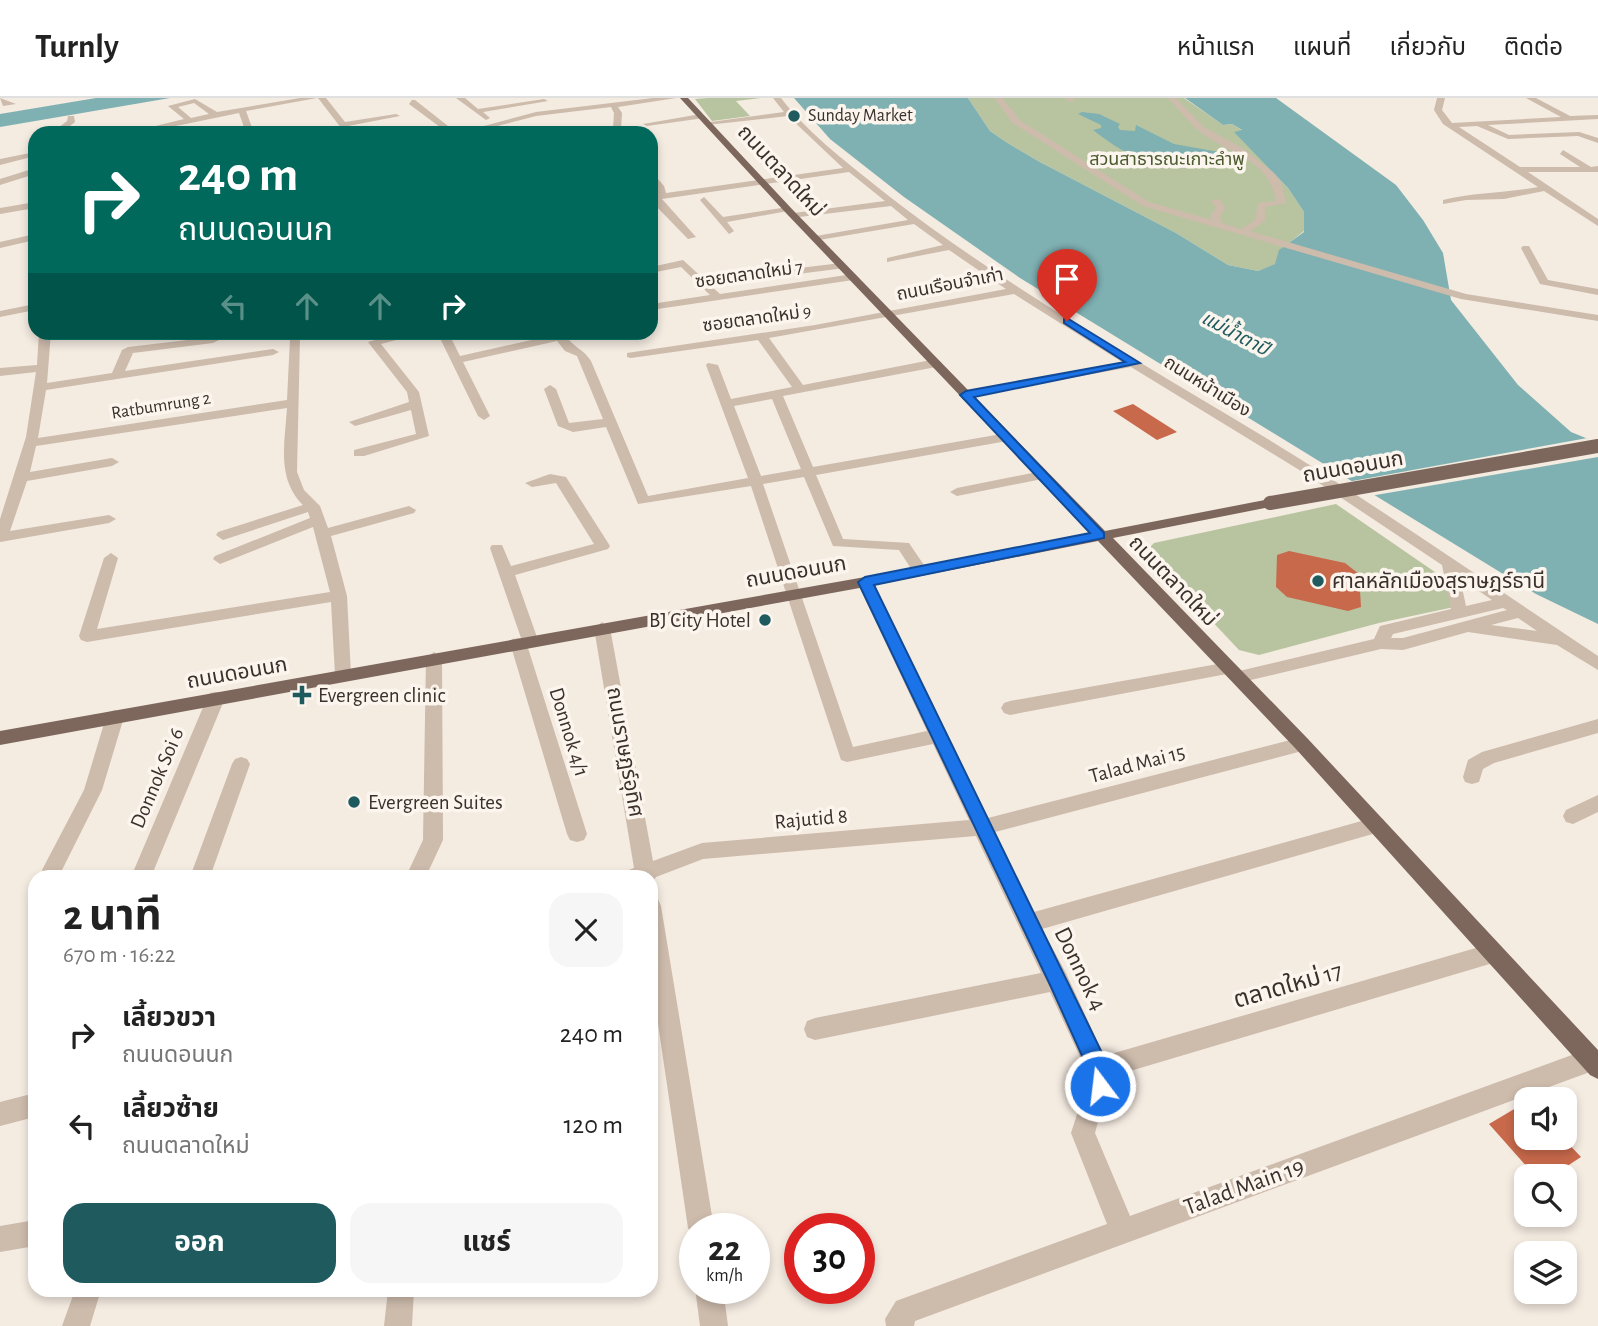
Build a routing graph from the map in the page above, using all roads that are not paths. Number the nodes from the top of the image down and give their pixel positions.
1 (1, 98) edge
2 (313, 98) edge
3 (322, 98) edge
4 (460, 98) edge
5 (587, 98) edge
6 (672, 98) edge
7 (684, 98) edge
8 (777, 98) edge
9 (999, 98) edge
10 (1171, 98) edge
11 (1441, 98) edge
12 (1530, 98) edge
13 (544, 101) dead end
14 (412, 102) dead end
15 (12, 104) dead end
16 (614, 106) junction
17 (593, 108) junction
18 (242, 110) junction
19 (477, 111) junction
20 (790, 114) junction
21 (216, 115) junction
22 (396, 116) dead end
23 (1567, 117) junction
24 (1598, 117) edge
25 (71, 118) dead end
26 (189, 120) junction
27 (704, 120) junction
28 (494, 124) junction
29 (647, 124) dead end
30 (1479, 124) junction
31 (1452, 125) junction
32 (65, 126) edge
33 (167, 126) edge
34 (248, 126) edge
35 (342, 126) edge
36 (363, 126) edge
37 (444, 126) edge
38 (490, 126) edge
39 (617, 126) edge
40 (1598, 141) edge
41 (1563, 152) dead end
42 (28, 156) edge
43 (15, 159) junction
44 (0, 162) edge
45 (28, 169) edge
46 (851, 169) junction
47 (1593, 169) edge
48 (1518, 170) junction
49 (28, 175) edge
50 (0, 182) edge
51 (762, 182) junction
52 (1545, 188) junction
53 (658, 197) edge
54 (658, 199) edge
55 (704, 200) dead end
56 (1216, 201) dead end
57 (1446, 202) dead end
58 (891, 203) junction
59 (28, 206) edge
60 (0, 211) edge
61 (791, 213) junction
62 (721, 220) junction
63 (916, 221) junction
64 (1598, 223) edge
65 (1219, 224) junction
66 (729, 231) dead end
67 (1242, 232) junction
68 (691, 237) dead end
69 (28, 239) edge
70 (816, 239) junction
71 (0, 245) edge
72 (952, 246) junction
73 (1526, 248) dead end
74 (891, 260) dead end
75 (841, 266) junction
76 (658, 269) edge
77 (853, 277) junction
78 (741, 278) dead end
79 (1018, 290) junction
80 (1598, 292) edge
81 (719, 298) junction
82 (658, 306) edge
83 (28, 308) edge
84 (0, 314) edge
85 (888, 314) junction
86 (1598, 318) edge
87 (762, 337) junction
88 (44, 340) edge
89 (214, 340) dead end
90 (296, 340) edge
91 (373, 340) edge
92 (446, 340) edge
93 (538, 340) edge
94 (563, 340) edge
95 (273, 352) dead end
96 (631, 355) dead end
97 (456, 360) junction
98 (936, 363) junction
99 (1135, 363) junction
100 (712, 365) dead end
101 (43, 368) junction
102 (0, 372) edge
103 (117, 376) junction
104 (43, 387) junction
105 (550, 389) dead end
106 (799, 389) junction
107 (776, 394) junction
108 (966, 395) junction
109 (293, 403) junction
110 (417, 404) junction
111 (726, 404) junction
112 (484, 416) dead end
113 (355, 422) dead end
114 (610, 422) junction
115 (1007, 438) junction
116 (33, 443) junction
117 (1598, 446) edge
118 (359, 453) dead end
119 (112, 462) dead end
120 (809, 472) junction
121 (1042, 475) junction
122 (22, 482) junction
123 (756, 482) junction
124 (532, 483) dead end
125 (0, 490) edge
126 (957, 492) dead end
127 (409, 510) dead end
128 (109, 519) dead end
129 (318, 520) junction
130 (223, 535) dead end
131 (1099, 536) junction
132 (0, 537) edge
133 (496, 548) dead end
134 (111, 558) dead end
135 (220, 559) dead end
136 (1449, 565) junction
137 (920, 571) junction
138 (506, 572) junction
139 (865, 582) junction
140 (792, 594) junction
141 (339, 596) junction
142 (1505, 602) junction
143 (1520, 612) junction
144 (1462, 620) junction
145 (602, 628) junction
146 (1561, 640) junction
147 (524, 641) junction
148 (434, 658) junction
149 (1598, 664) edge
150 (1234, 673) junction
151 (343, 675) junction
152 (216, 698) junction
153 (1010, 708) dead end
154 (115, 717) junction
155 (1598, 726) edge
156 (939, 736) junction
157 (0, 738) edge
158 (1302, 744) junction
159 (241, 764) dead end
160 (1472, 777) dead end
161 (1598, 803) edge
162 (1573, 816) dead end
163 (1376, 825) junction
164 (983, 827) junction
165 (577, 834) dead end
166 (52, 870) dead end
167 (144, 870) edge
168 (203, 870) edge
169 (419, 870) edge
170 (641, 870) edge
171 (655, 870) edge
172 (1028, 923) junction
173 (658, 951) edge
174 (1493, 953) junction
175 (1058, 980) junction
176 (816, 1029) dead end
177 (1595, 1064) edge
178 (1098, 1069) junction
179 (28, 1107) edge
180 (0, 1114) edge
181 (699, 1213) edge
182 (1123, 1231) junction
183 (28, 1234) edge
184 (0, 1239) edge
185 (86, 1297) edge
186 (400, 1297) edge
187 (711, 1304) edge
188 (900, 1322) edge
189 (76, 1326) edge
190 (398, 1326) edge
191 (714, 1326) edge

1 - 15 street
2 - 18 street
3 - 35 street
4 - 19 street
5 - 17 street
6 - 16 street
7 - 27 main road, ถนนตลาดใหม่
8 - 20 street, ถนนหน้าเมือง
9 - 65 street
10 - 67 street
11 - 31 street
12 - 23 street
13 - 19 street
14 - 37 street
16 - 17 street
16 - 39 street
17 - 28 street
18 - 21 street
18 - 34 street
19 - 28 street
20 - 27 street
20 - 46 street, ถนนหน้าเมือง
21 - 26 street
21 - 26 street
22 - 36 street
23 - 24 street
23 - 30 street
25 - 32 street
26 - 33 street
27 - 29 street
27 - 51 main road, ถนนตลาดใหม่
28 - 38 street
30 - 31 street
30 - 40 street
31 - 48 street
41 - 47 street
42 - 43 street
43 - 44 street
43 - 45 street
46 - 51 street
46 - 58 street, ถนนหน้าเมือง
47 - 48 street
48 - 52 street
49 - 50 street
51 - 53 street
51 - 61 main road, ถนนตลาดใหม่
52 - 57 street
52 - 64 street
54 - 68 street
55 - 62 street
56 - 65 street
58 - 61 street
58 - 63 street, ถนนหน้าเมือง
59 - 60 street
61 - 62 street
61 - 70 main road, ถนนตลาดใหม่
62 - 66 street
63 - 70 street
63 - 72 street, ถนนหน้าเมือง
65 - 67 street
67 - 86 street
69 - 71 street
70 - 75 main road, ถนนตลาดใหม่
72 - 74 street
72 - 79 street, ถนนหน้าเมือง
73 - 80 street
75 - 77 main road, ถนนตลาดใหม่
75 - 78 street
76 - 81 street
77 - 81 street, ซอยตลาดใหม่ 7
77 - 85 main road, ถนนตลาดใหม่
79 - 85 street, ถนนเรือนจำเก่า
79 - 99 street, ถนนหน้าเมือง
81 - 82 street, ซอยตลาดใหม่ 7
83 - 84 street
85 - 87 street, ซอยตลาดใหม่ 9
85 - 98 main road, ถนนตลาดใหม่
87 - 96 street, ซอยตลาดใหม่ 9
87 - 106 street
88 - 101 street
89 - 103 street
90 - 109 street
91 - 110 street
92 - 97 street
93 - 97 street
94 - 114 street
95 - 103 street
97 - 112 street
98 - 106 street
98 - 108 main road, ถนนตลาดใหม่
99 - 108 street
99 - 136 street, ถนนหน้าเมือง
100 - 111 street
101 - 102 street
101 - 104 street
103 - 104 street
104 - 116 street
105 - 114 street
106 - 107 street
107 - 111 street
107 - 120 street
108 - 115 main road, ถนนตลาดใหม่
109 - 116 street, Ratbumrung 2
109 - 129 street
110 - 113 street
110 - 118 street
111 - 123 street
114 - 123 street
115 - 120 street
115 - 121 main road, ถนนตลาดใหม่
116 - 122 street
117 - 131 main road, ถนนดอนนก, bridge
119 - 122 street
120 - 123 street
120 - 137 street
121 - 126 street
121 - 131 main road, ถนนตลาดใหม่
122 - 125 street
122 - 132 street
123 - 140 street
124 - 138 street
127 - 129 street
128 - 132 street
129 - 130 street
129 - 135 street
129 - 141 street
131 - 137 main road, ถนนดอนนก
131 - 150 main road, ถนนตลาดใหม่
133 - 138 street, Donnok 4/1
134 - 141 street
136 - 142 street, ถนนหน้าเมือง
136 - 144 street
137 - 139 main road, ถนนดอนนก
138 - 147 street, Donnok 4/1
139 - 140 main road, ถนนดอนนก
139 - 156 street, Donnok 4
140 - 145 main road, ถนนดอนนก
140 - 156 street
141 - 151 street
142 - 143 street, ถนนหน้าเมือง
142 - 144 street
143 - 144 street
143 - 146 street, ถนนหน้าเมือง
144 - 146 street
144 - 150 street
145 - 147 main road, ถนนดอนนก
145 - 170 street, ถนนราษฏร์อุทิศ
146 - 149 street, ถนนหน้าเมือง
147 - 148 main road, ถนนดอนนก
147 - 165 street, Donnok 4/1
148 - 151 main road, ถนนดอนนก
148 - 169 street
150 - 153 street
150 - 158 main road, ถนนตลาดใหม่
151 - 152 main road, ถนนดอนนก
152 - 154 main road, ถนนดอนนก
152 - 167 street, Donnok Soi 6
154 - 157 main road, ถนนดอนนก
154 - 166 street
155 - 160 street
156 - 164 street, Donnok 4
158 - 163 main road, ถนนตลาดใหม่
158 - 164 street, Talad Mai 15
159 - 168 street
161 - 162 street
163 - 172 street
163 - 174 main road, ถนนตลาดใหม่
164 - 171 street, Rajutid 8
164 - 172 street, Donnok 4
172 - 175 street, Donnok 4
173 - 181 street
174 - 177 main road, ถนนตลาดใหม่
174 - 178 street, ตลาดใหม่ 17
175 - 176 street
175 - 178 street, Donnok 4
177 - 182 street, Talad Main 19
178 - 182 street
179 - 180 street
182 - 188 street, Talad Main 19
183 - 184 street
185 - 189 street
186 - 190 street
187 - 191 street

